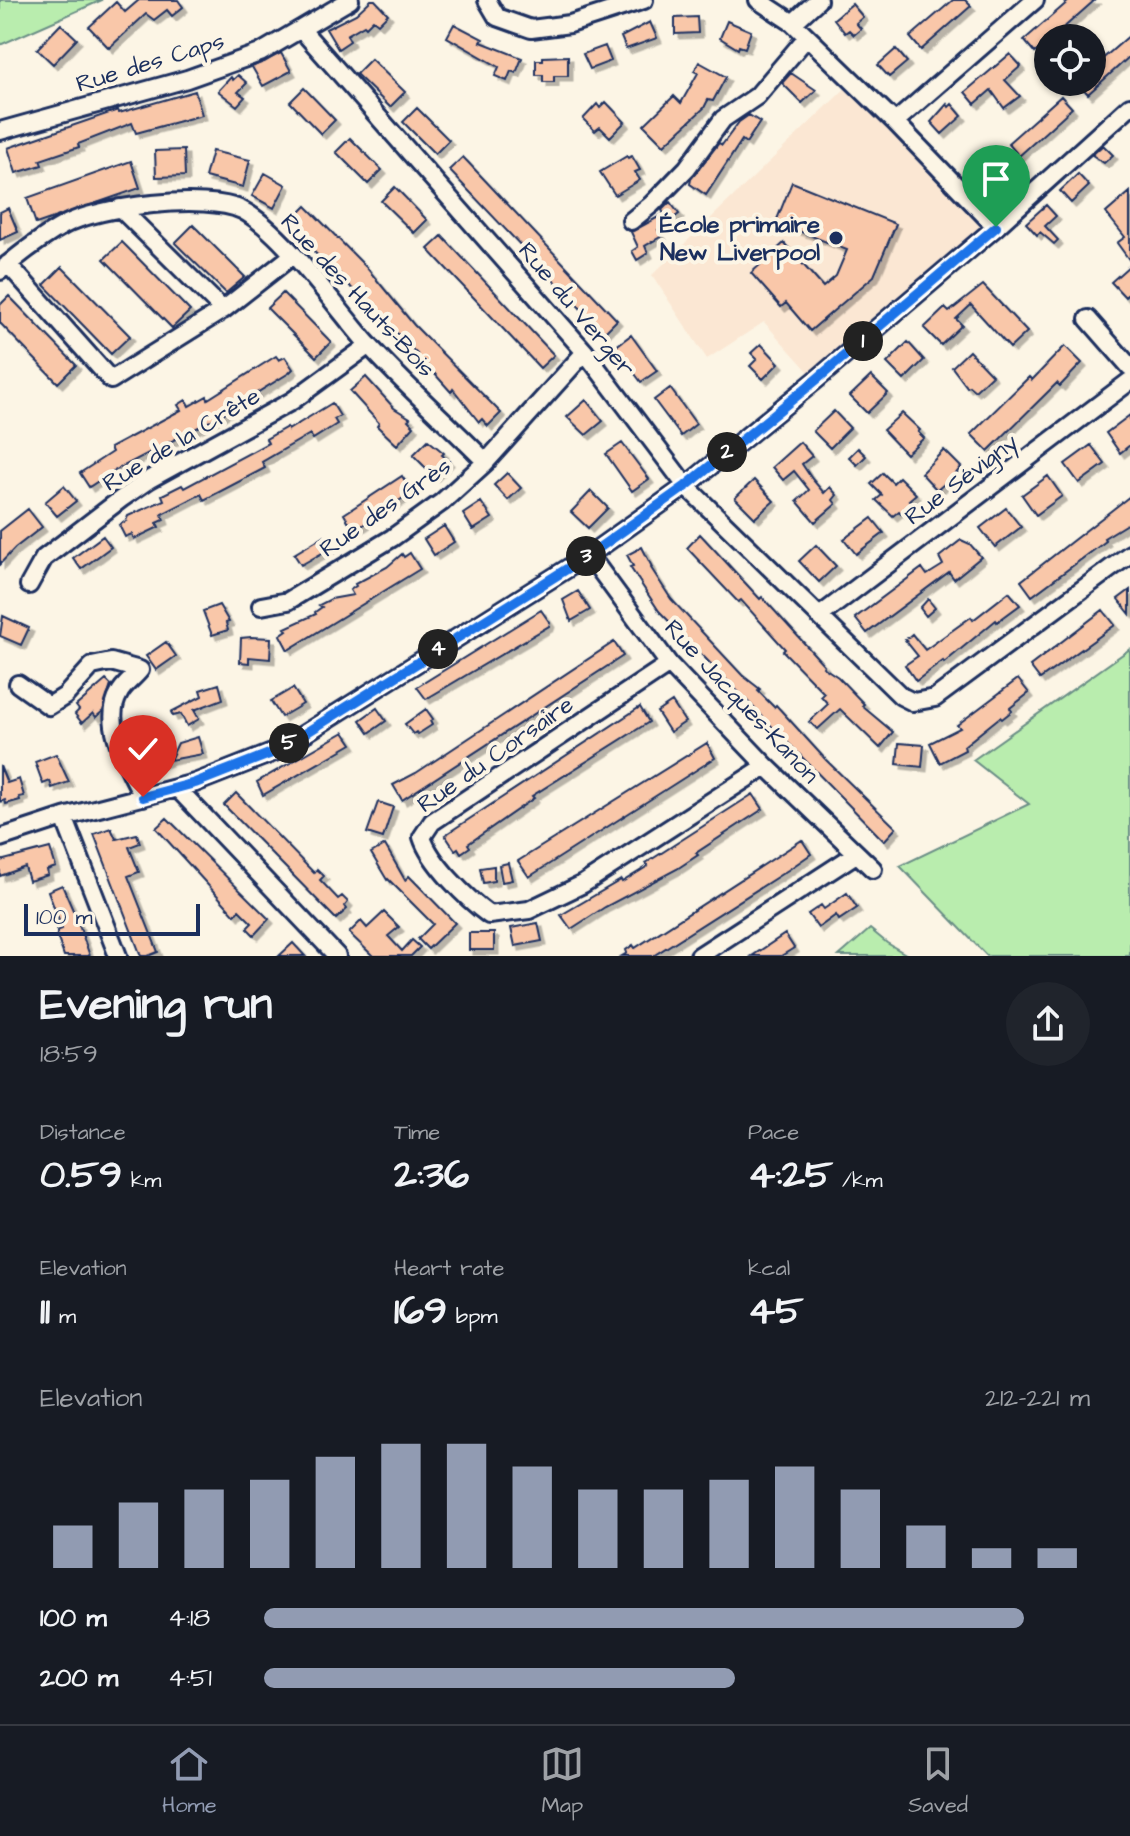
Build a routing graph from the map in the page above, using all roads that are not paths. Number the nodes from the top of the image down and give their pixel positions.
1 (350, 0) edge
2 (487, 0) edge
3 (644, 0) edge
4 (758, 0) edge
5 (818, 0) edge
6 (1035, 0) edge
7 (793, 23) junction
8 (301, 29) junction
9 (807, 37) junction
10 (1130, 106) edge
11 (895, 122) junction
12 (0, 131) edge
13 (120, 208) junction
14 (631, 221) dead end
15 (996, 227) junction
16 (293, 255) junction
17 (4, 268) edge
18 (223, 310) junction
19 (1088, 319) dead end
20 (369, 345) junction
21 (585, 352) junction
22 (1130, 367) edge
23 (1130, 381) edge
24 (486, 462) junction
25 (686, 486) junction
26 (1130, 554) edge
27 (589, 555) junction
28 (29, 585) dead end
29 (261, 606) dead end
30 (821, 615) junction
31 (669, 664) junction
32 (18, 684) dead end
33 (766, 766) junction
34 (177, 788) junction
35 (143, 797) junction
36 (64, 817) junction
37 (0, 838) edge
38 (856, 854) junction
39 (873, 869) dead end
40 (118, 956) edge
41 (337, 956) edge
42 (699, 956) edge

1 - 8 street, Rue des Caps
2 - 3 street
4 - 7 street
5 - 7 street
6 - 11 street
7 - 9 street
8 - 12 street, Rue des Caps
8 - 21 street, Rue du Verger
9 - 11 street
9 - 14 street
10 - 15 street
11 - 15 street
13 - 16 street, Rue des Hauts-Bois
13 - 17 street, Rue des Hauts-Bois
13 - 18 street
15 - 25 street
16 - 18 street
16 - 20 street, Rue des Hauts-Bois
17 - 18 street
19 - 22 street
20 - 24 street, Rue des Hauts-Bois
20 - 28 street, Rue de la Crête
21 - 24 street, Rue des Grès
21 - 25 street, Rue du Verger
23 - 30 street, Rue Sévigny
24 - 29 street, Rue des Grès
25 - 27 street
25 - 30 street, Rue du Verger
26 - 30 street, Rue du Verger
27 - 31 street, Rue Jacques-Kanon
27 - 34 street
31 - 33 street, Rue Jacques-Kanon
31 - 33 street, Rue du Corsaire
32 - 35 street
33 - 38 street, Rue Jacques-Kanon
34 - 35 street
34 - 41 street
35 - 36 street
36 - 37 street
36 - 40 street
38 - 39 street, Rue Jacques-Kanon
38 - 42 street

